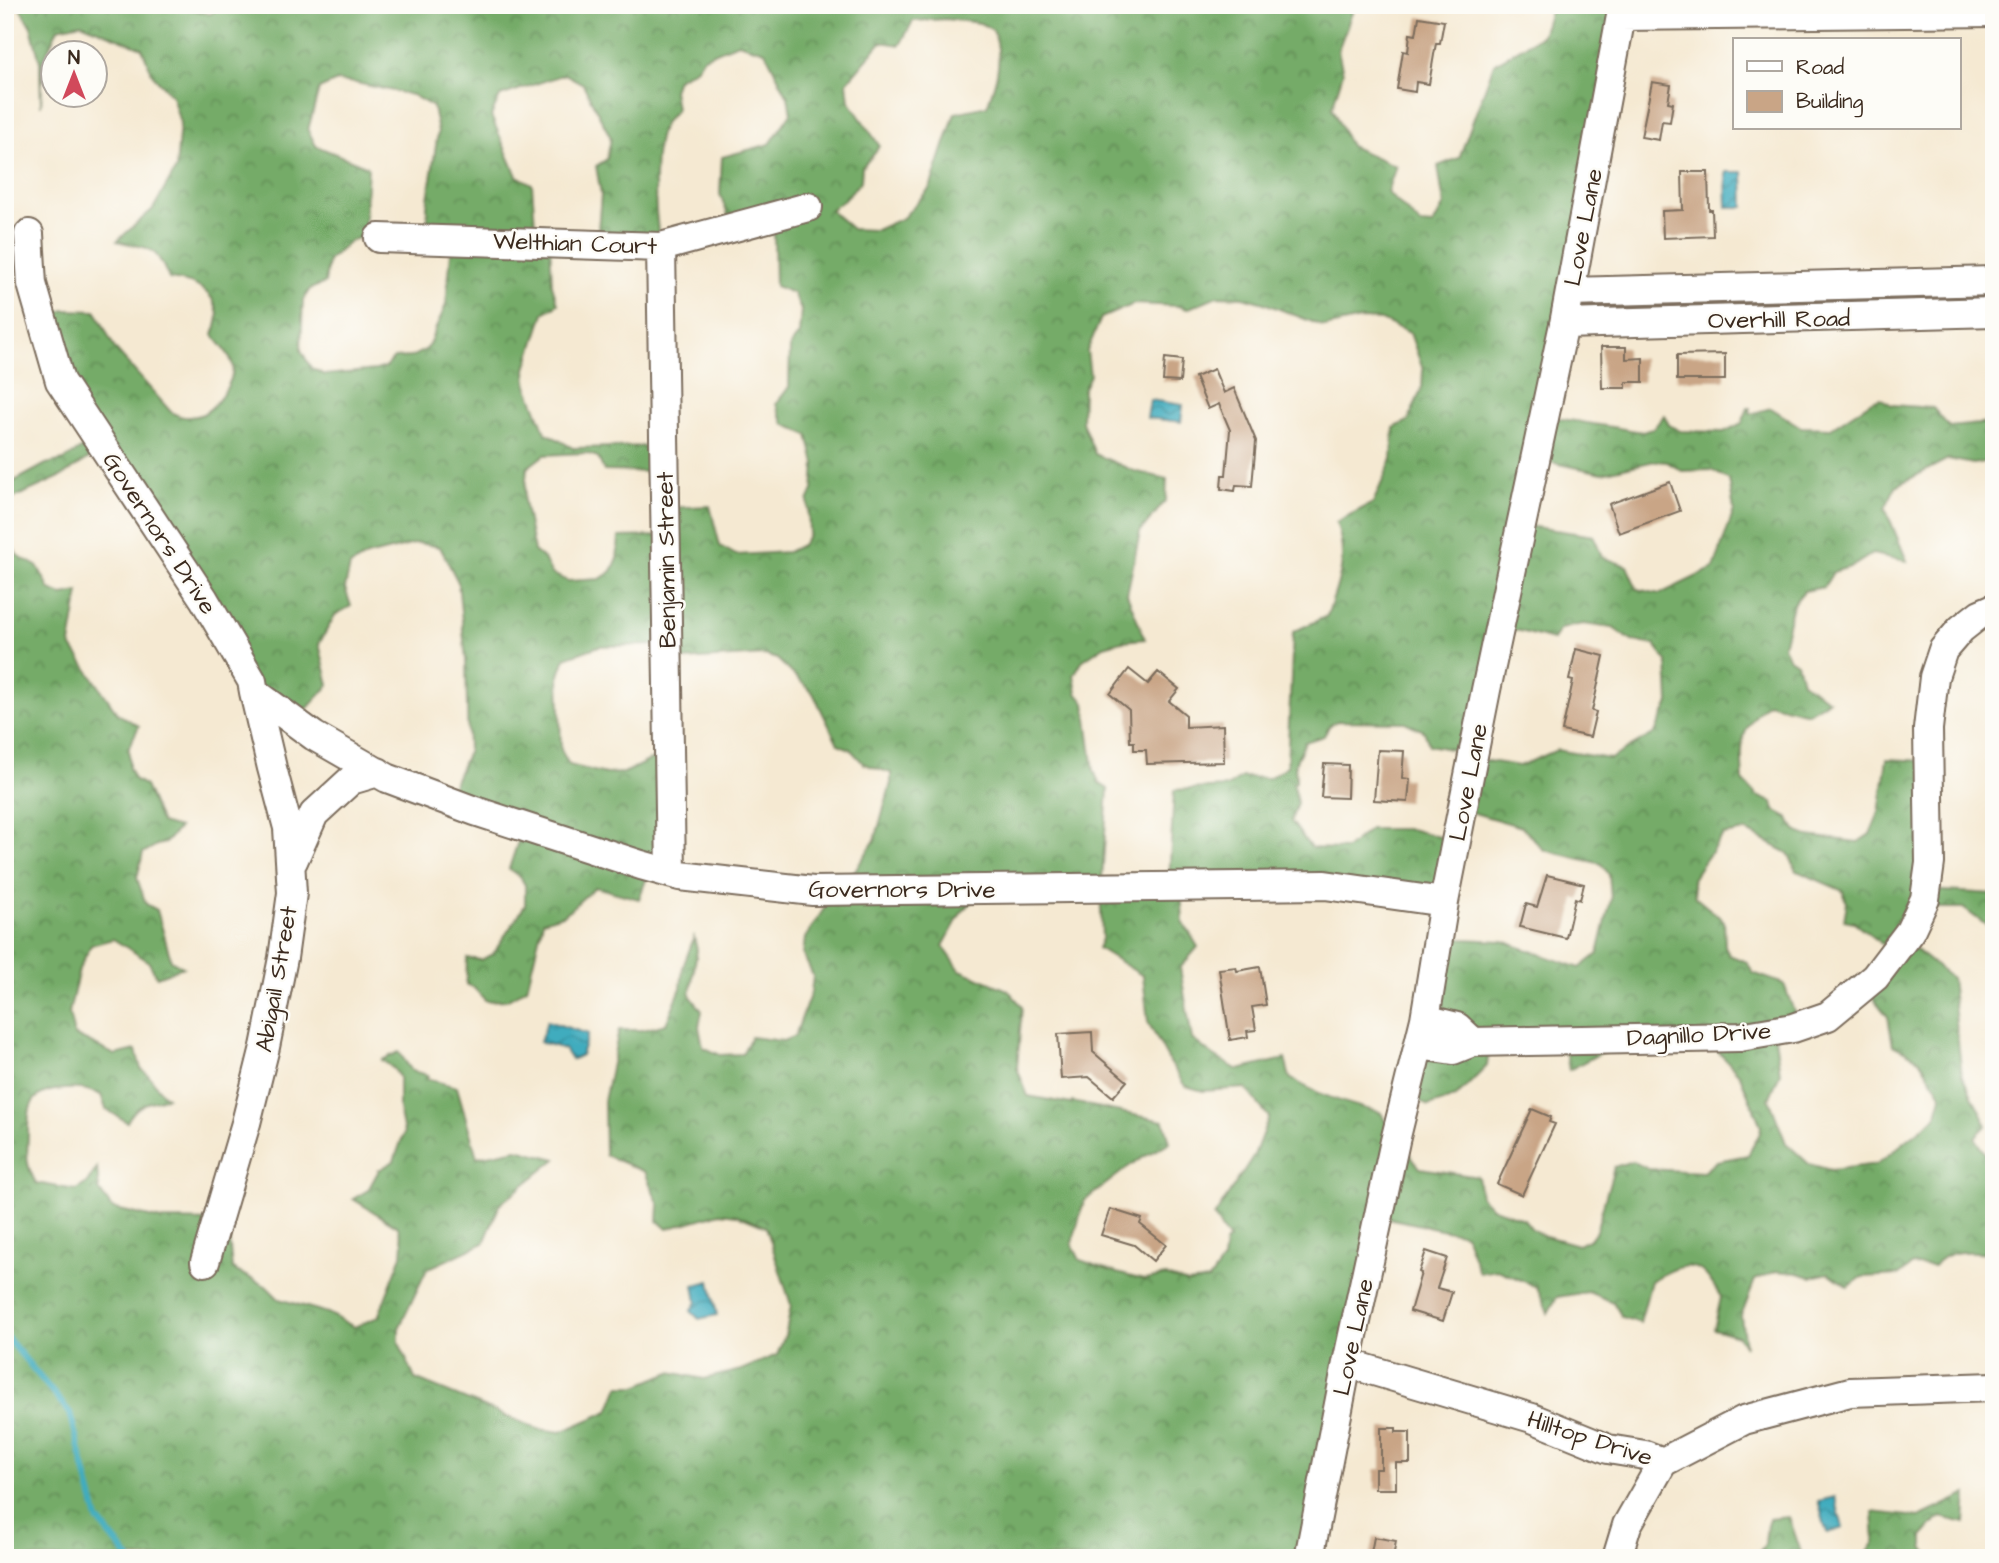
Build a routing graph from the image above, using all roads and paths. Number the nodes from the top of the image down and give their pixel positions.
1 (1622, 10) edge
2 (1994, 12) edge
3 (808, 207) dead end
4 (29, 234) dead end
5 (379, 238) dead end
6 (661, 247) junction
7 (1994, 281) edge
8 (1570, 292) junction
9 (1994, 312) edge
10 (1564, 324) junction
11 (1994, 608) edge
12 (254, 692) junction
13 (378, 772) junction
14 (290, 867) junction
15 (670, 873) junction
16 (1444, 902) junction
17 (1422, 1032) junction
18 (205, 1262) dead end
19 (1347, 1363) junction
20 (1994, 1387) edge
21 (1663, 1462) junction
22 (1308, 1558) edge
23 (1617, 1558) edge

1 - 2 street
1 - 8 street, Love Lane
3 - 6 street, Welthian Court
4 - 12 street, Governors Drive
5 - 6 street, Welthian Court
6 - 15 street, Benjamin Street
7 - 8 street, Overhill Road
8 - 10 street, Love Lane
9 - 10 street, Overhill Road
10 - 16 street, Love Lane
11 - 17 street, Dagnillo Drive
12 - 13 street, Governors Drive
12 - 14 street, Abigail Street
13 - 14 street
13 - 15 street, Governors Drive
14 - 18 street, Abigail Street
15 - 16 street, Governors Drive
16 - 17 street, Love Lane
17 - 19 street, Love Lane
19 - 21 street, Hilltop Drive
19 - 22 street, Love Lane
20 - 21 street, Hilltop Drive
21 - 23 street

